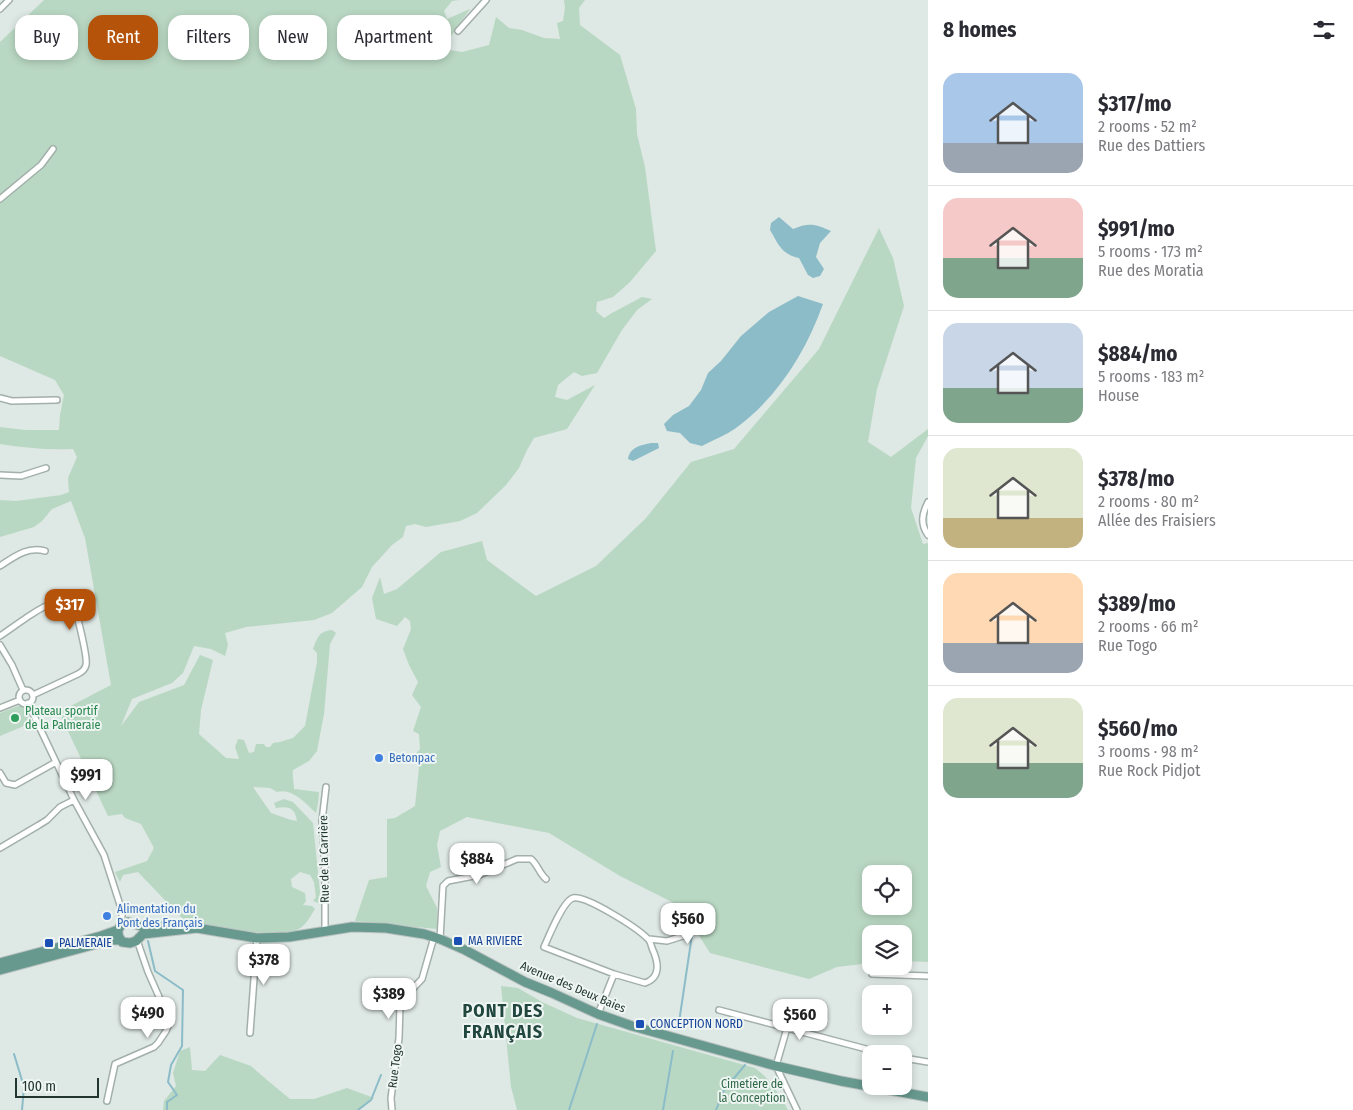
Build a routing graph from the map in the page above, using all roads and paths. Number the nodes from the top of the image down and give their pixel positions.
1 (9, 0) edge
2 (486, 0) edge
3 (0, 10) edge
4 (458, 31) dead end
5 (52, 149) dead end
6 (0, 199) edge
7 (0, 398) edge
8 (57, 400) dead end
9 (46, 468) dead end
10 (0, 475) edge
11 (928, 502) edge
12 (928, 536) edge
13 (45, 551) dead end
14 (0, 566) edge
15 (0, 636) edge
16 (0, 645) edge
17 (23, 690) junction
18 (33, 695) junction
19 (20, 700) junction
20 (28, 703) junction
21 (0, 708) edge
22 (56, 762) junction
23 (0, 773) edge
24 (326, 787) dead end
25 (74, 800) junction
26 (0, 848) edge
27 (546, 879) dead end
28 (121, 908) junction
29 (678, 918) dead end
30 (134, 923) junction
31 (119, 927) junction
32 (197, 928) junction
33 (325, 931) junction
34 (257, 938) junction
35 (138, 939) junction
36 (649, 939) junction
37 (436, 940) junction
38 (124, 942) junction
39 (142, 954) junction
40 (0, 963) edge
41 (0, 970) edge
42 (614, 974) junction
43 (900, 975) edge
44 (928, 976) edge
45 (719, 1010) dead end
46 (598, 1014) junction
47 (787, 1028) junction
48 (250, 1033) dead end
49 (862, 1048) edge
50 (912, 1059) edge
51 (928, 1062) edge
52 (776, 1066) junction
53 (928, 1097) edge
54 (107, 1102) dead end
55 (392, 1110) edge
56 (797, 1110) edge

1 - 3 street
2 - 4 street
5 - 6 street
7 - 8 street
9 - 10 street
11 - 12 street
13 - 14 street
15 - 18 street
16 - 17 street
17 - 18 street
17 - 19 street
18 - 20 street
19 - 20 street
19 - 21 street
20 - 22 street
22 - 23 street
22 - 25 street
24 - 33 street, Rue de la Carrière
25 - 26 street
25 - 28 street
27 - 37 street, Rue Togo
28 - 30 street
28 - 31 street
29 - 36 street
30 - 31 main road
30 - 32 main road, Avenue des Deux Baies
30 - 35 main road
31 - 38 main road
31 - 40 main road
32 - 34 main road, Avenue des Deux Baies
32 - 35 main road, Avenue des Deux Baies
33 - 34 main road, Avenue des Deux Baies
33 - 37 main road, Avenue des Deux Baies
34 - 48 street
35 - 38 main road
35 - 39 street
36 - 42 street
36 - 42 street
37 - 46 main road, Avenue des Deux Baies
37 - 55 street, Rue Togo
38 - 39 street
38 - 41 main road
39 - 54 street
42 - 46 street
43 - 44 street
45 - 47 street
46 - 52 main road, Avenue des Deux Baies
47 - 49 street
47 - 52 street
50 - 51 street
52 - 53 main road, Avenue des Deux Baies
52 - 56 street

